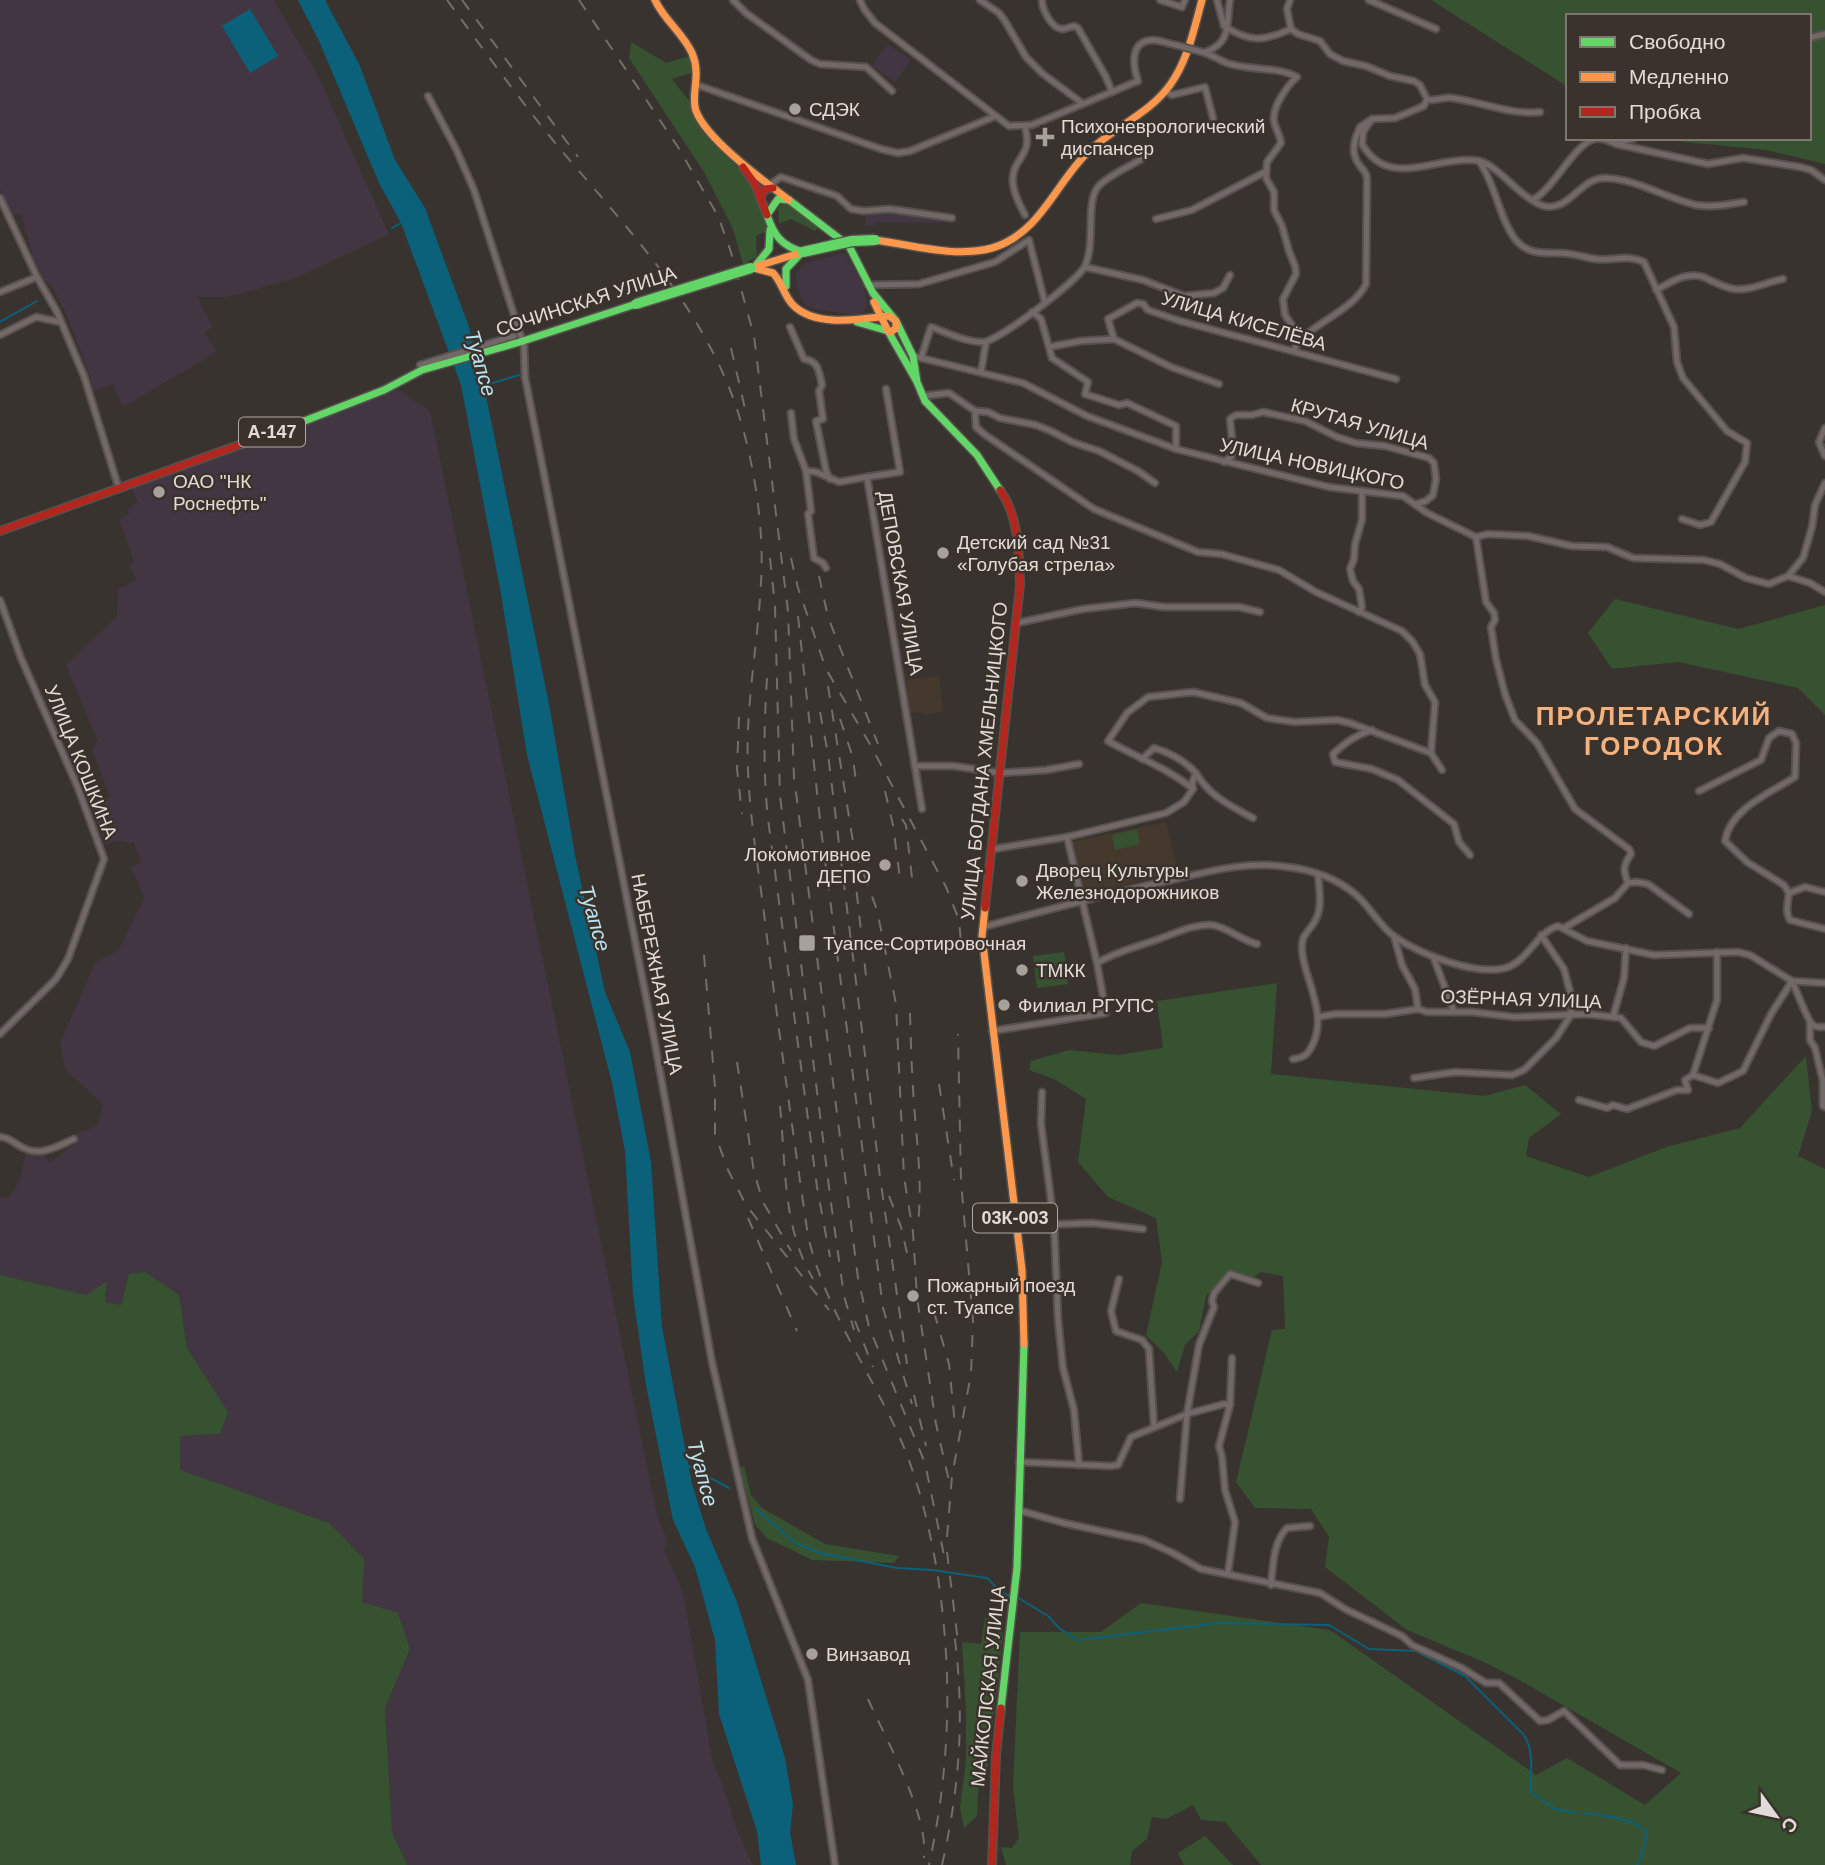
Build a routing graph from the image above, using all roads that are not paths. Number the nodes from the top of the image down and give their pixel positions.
1 (655, 0) edge
2 (733, 0) edge
3 (860, 0) edge
4 (980, 0) edge
5 (1042, 0) edge
6 (1160, 0) edge
7 (1185, 0) edge
8 (1202, 0) edge
9 (1217, 0) edge
10 (1230, 0) edge
11 (1282, 0) edge
12 (1369, 0) edge
13 (1289, 2) edge
14 (1227, 29) junction
15 (1291, 29) junction
16 (1436, 29) dead end
17 (1204, 52) junction
18 (697, 85) junction
19 (1165, 90) junction
20 (892, 91) dead end
21 (1112, 92) junction
22 (428, 96) dead end
23 (1427, 99) junction
24 (1082, 103) junction
25 (1540, 111) dead end
26 (996, 116) junction
27 (1213, 118) dead end
28 (1372, 119) junction
29 (1024, 127) junction
30 (1592, 140) edge
31 (1607, 140) edge
32 (1628, 140) edge
33 (1616, 144) junction
34 (737, 158) junction
35 (1143, 158) dead end
36 (1479, 161) junction
37 (1265, 172) junction
38 (1825, 180) edge
39 (771, 186) junction
40 (0, 198) edge
41 (760, 198) junction
42 (1534, 199) junction
43 (789, 200) junction
44 (1744, 202) dead end
45 (1025, 215) dead end
46 (952, 218) dead end
47 (769, 219) junction
48 (1156, 219) dead end
49 (803, 252) junction
50 (1085, 267) junction
51 (751, 268) junction
52 (1230, 275) dead end
53 (37, 276) junction
54 (1783, 279) dead end
55 (1656, 290) junction
56 (0, 292) edge
57 (872, 293) junction
58 (788, 297) junction
59 (1045, 303) junction
60 (1032, 312) junction
61 (881, 317) junction
62 (846, 320) junction
63 (896, 321) junction
64 (60, 322) junction
65 (790, 327) dead end
66 (888, 331) junction
67 (0, 335) edge
68 (1114, 339) junction
69 (1301, 339) junction
70 (519, 340) junction
71 (986, 342) junction
72 (1048, 347) junction
73 (1294, 350) junction
74 (917, 357) junction
75 (981, 372) junction
76 (1396, 379) dead end
77 (918, 382) junction
78 (1219, 384) dead end
79 (886, 389) dead end
80 (923, 397) junction
81 (975, 411) junction
82 (791, 413) dead end
83 (1825, 428) edge
84 (1176, 449) junction
85 (1825, 456) edge
86 (1224, 462) junction
87 (806, 471) junction
88 (867, 477) junction
89 (830, 479) junction
90 (1825, 483) edge
91 (1155, 484) dead end
92 (119, 489) junction
93 (1362, 491) junction
94 (1415, 504) junction
95 (1682, 519) dead end
96 (0, 531) edge
97 (1476, 537) junction
98 (826, 568) dead end
99 (1788, 576) junction
100 (1825, 592) edge
101 (0, 600) edge
102 (1260, 612) dead end
103 (1359, 612) junction
104 (1016, 624) junction
105 (1372, 730) junction
106 (1431, 752) junction
107 (1142, 759) junction
108 (1079, 764) dead end
109 (915, 766) junction
110 (1442, 770) dead end
111 (1000, 773) junction
112 (1196, 773) junction
113 (1193, 789) junction
114 (1699, 791) dead end
115 (922, 809) dead end
116 (1252, 818) dead end
117 (1067, 837) junction
118 (993, 849) junction
119 (1470, 855) dead end
120 (1318, 874) junction
121 (1628, 883) junction
122 (1825, 892) edge
123 (1789, 893) junction
124 (1082, 900) junction
125 (1689, 914) dead end
126 (983, 927) junction
127 (1564, 928) junction
128 (1825, 929) edge
129 (1541, 935) junction
130 (1394, 936) junction
131 (1256, 944) dead end
132 (1626, 948) junction
133 (1717, 952) junction
134 (1433, 956) junction
135 (1097, 963) junction
136 (1792, 981) junction
137 (1825, 983) edge
138 (1418, 1009) junction
139 (1454, 1012) junction
140 (1571, 1015) junction
141 (1318, 1017) junction
142 (1613, 1017) junction
143 (1810, 1023) junction
144 (1825, 1027) edge
145 (1709, 1028) junction
146 (992, 1031) junction
147 (0, 1034) edge
148 (1293, 1059) dead end
149 (1693, 1075) junction
150 (1414, 1077) dead end
151 (1042, 1091) dead end
152 (1578, 1100) dead end
153 (1825, 1107) edge
154 (0, 1137) edge
155 (74, 1139) dead end
156 (1054, 1223) junction
157 (1016, 1226) junction
158 (1143, 1229) dead end
159 (1119, 1279) dead end
160 (1258, 1283) dead end
161 (1232, 1358) dead end
162 (1230, 1405) junction
163 (1187, 1414) junction
164 (1154, 1427) junction
165 (1019, 1462) junction
166 (1079, 1465) junction
167 (1180, 1499) dead end
168 (1018, 1510) junction
169 (1310, 1526) dead end
170 (1228, 1573) junction
171 (1270, 1585) junction
172 (1662, 1770) dead end
173 (835, 1865) edge
174 (992, 1865) edge

1 - 18 main road
2 - 20 street
3 - 26 street
4 - 24 street
5 - 21 street
6 - 7 street
8 - 19 main road, А-147
9 - 14 street
10 - 14 street
11 - 13 street
12 - 16 street
13 - 15 street
14 - 15 street
14 - 17 street
15 - 23 street
17 - 21 street, bridge
17 - 37 street
18 - 26 street
18 - 34 main road
19 - 27 street
19 - 49 main road, А-147, bridge
21 - 24 street
22 - 70 street, НАБЕРЕЖНАЯ УЛИЦА
23 - 25 street
23 - 28 street
24 - 29 street
26 - 29 street
28 - 36 street
28 - 69 street
29 - 45 street
30 - 42 street
31 - 33 street
32 - 33 street
33 - 38 street
34 - 39 main road
34 - 41 main road
35 - 50 street
36 - 42 street
36 - 55 street
37 - 48 street
37 - 69 street
39 - 41 main road
39 - 43 main road
39 - 46 street
40 - 53 street
41 - 47 main road
42 - 44 street
43 - 47 main road
43 - 57 main road
47 - 49 main road
47 - 51 main road
49 - 51 main road, А-147
49 - 58 main road
50 - 52 street
50 - 59 street
51 - 58 main road
51 - 70 main road, СОЧИНСКАЯ УЛИЦА / А-147, bridge
53 - 56 street
53 - 64 street
54 - 55 street
55 - 95 street
57 - 59 street
57 - 61 main road
57 - 62 main road
57 - 63 main road
58 - 62 main road
59 - 60 street
60 - 71 street
60 - 72 street
61 - 62 main road
61 - 63 main road
61 - 66 main road
62 - 66 main road
63 - 66 main road
63 - 74 main road
64 - 67 street
64 - 92 street
65 - 89 street
66 - 77 main road
68 - 72 street
68 - 73 street, УЛИЦА КИСЕЛЁВА
68 - 78 street
69 - 73 street
70 - 92 main road, СОЧИНСКАЯ УЛИЦА / А-147
70 - 173 street, НАБЕРЕЖНАЯ УЛИЦА
71 - 74 street
71 - 75 street
72 - 84 street
73 - 76 street, УЛИЦА КИСЕЛЁВА
74 - 75 street, УЛИЦА НОВИЦКОГО
74 - 77 main road
75 - 84 street, УЛИЦА НОВИЦКОГО
77 - 80 main road, УЛИЦА БОГДАНА ХМЕЛЬНИЦКОГО
79 - 88 street, ДЕПОВСКАЯ УЛИЦА
80 - 81 street
80 - 104 main road, УЛИЦА БОГДАНА ХМЕЛЬНИЦКОГО
81 - 91 street
81 - 103 street
82 - 87 street
83 - 85 street
84 - 86 street, УЛИЦА НОВИЦКОГО
86 - 93 street, УЛИЦА НОВИЦКОГО
86 - 94 street, КРУТАЯ УЛИЦА
87 - 89 street
87 - 98 street
88 - 89 street
88 - 109 street, ДЕПОВСКАЯ УЛИЦА
90 - 99 street
92 - 96 main road, СОЧИНСКАЯ УЛИЦА / А-147
93 - 94 street, УЛИЦА НОВИЦКОГО
93 - 103 street
94 - 97 street, УЛИЦА НОВИЦКОГО
97 - 99 street, УЛИЦА НОВИЦКОГО
97 - 121 street
99 - 100 street, УЛИЦА НОВИЦКОГО
101 - 147 street, УЛИЦА КОШКИНА
102 - 104 street
103 - 106 street
104 - 111 main road, УЛИЦА БОГДАНА ХМЕЛЬНИЦКОГО
105 - 106 street
105 - 107 street
105 - 119 street
106 - 110 street
107 - 112 street
107 - 113 street
108 - 111 street
109 - 111 street
109 - 115 street, ДЕПОВСКАЯ УЛИЦА
111 - 118 main road, УЛИЦА БОГДАНА ХМЕЛЬНИЦКОГО
112 - 113 street
112 - 116 street
113 - 117 street
114 - 123 street
117 - 118 street
117 - 124 street
118 - 126 main road, УЛИЦА БОГДАНА ХМЕЛЬНИЦКОГО
120 - 124 street
120 - 130 street
120 - 141 street
121 - 125 street
121 - 127 street
122 - 123 street
123 - 128 street
124 - 126 street
124 - 135 street
126 - 146 main road, УЛИЦА БОГДАНА ХМЕЛЬНИЦКОГО / 03К-003
127 - 129 street
127 - 132 street
129 - 134 street
129 - 140 street
130 - 134 street
130 - 138 street
131 - 135 street
132 - 133 street
132 - 142 street
133 - 136 street
133 - 145 street
134 - 139 street
135 - 146 street
136 - 137 street
136 - 143 street
136 - 149 street
138 - 139 street, ОЗЁРНАЯ УЛИЦА
138 - 141 street, ОЗЁРНАЯ УЛИЦА
139 - 140 street, ОЗЁРНАЯ УЛИЦА
140 - 142 street, ОЗЁРНАЯ УЛИЦА
140 - 150 street
141 - 148 street
142 - 145 street, ОЗЁРНАЯ УЛИЦА
143 - 144 street
143 - 153 street
145 - 149 street
146 - 157 main road, УЛИЦА БОГДАНА ХМЕЛЬНИЦКОГО / 03К-003
149 - 152 street
151 - 156 street
154 - 155 street
156 - 157 street
156 - 158 street
156 - 166 street
157 - 165 main road, УЛИЦА БОГДАНА ХМЕЛЬНИЦКОГО / 03К-003
159 - 164 street
160 - 163 street
161 - 162 street
162 - 163 street
162 - 170 street
163 - 164 street
163 - 167 street
164 - 166 street
165 - 166 street
165 - 168 main road, УЛИЦА БОГДАНА ХМЕЛЬНИЦКОГО / 03К-003
168 - 170 street
168 - 174 main road, МАЙКОПСКАЯ УЛИЦА / 03К-003
169 - 171 street
170 - 171 street
171 - 172 street

